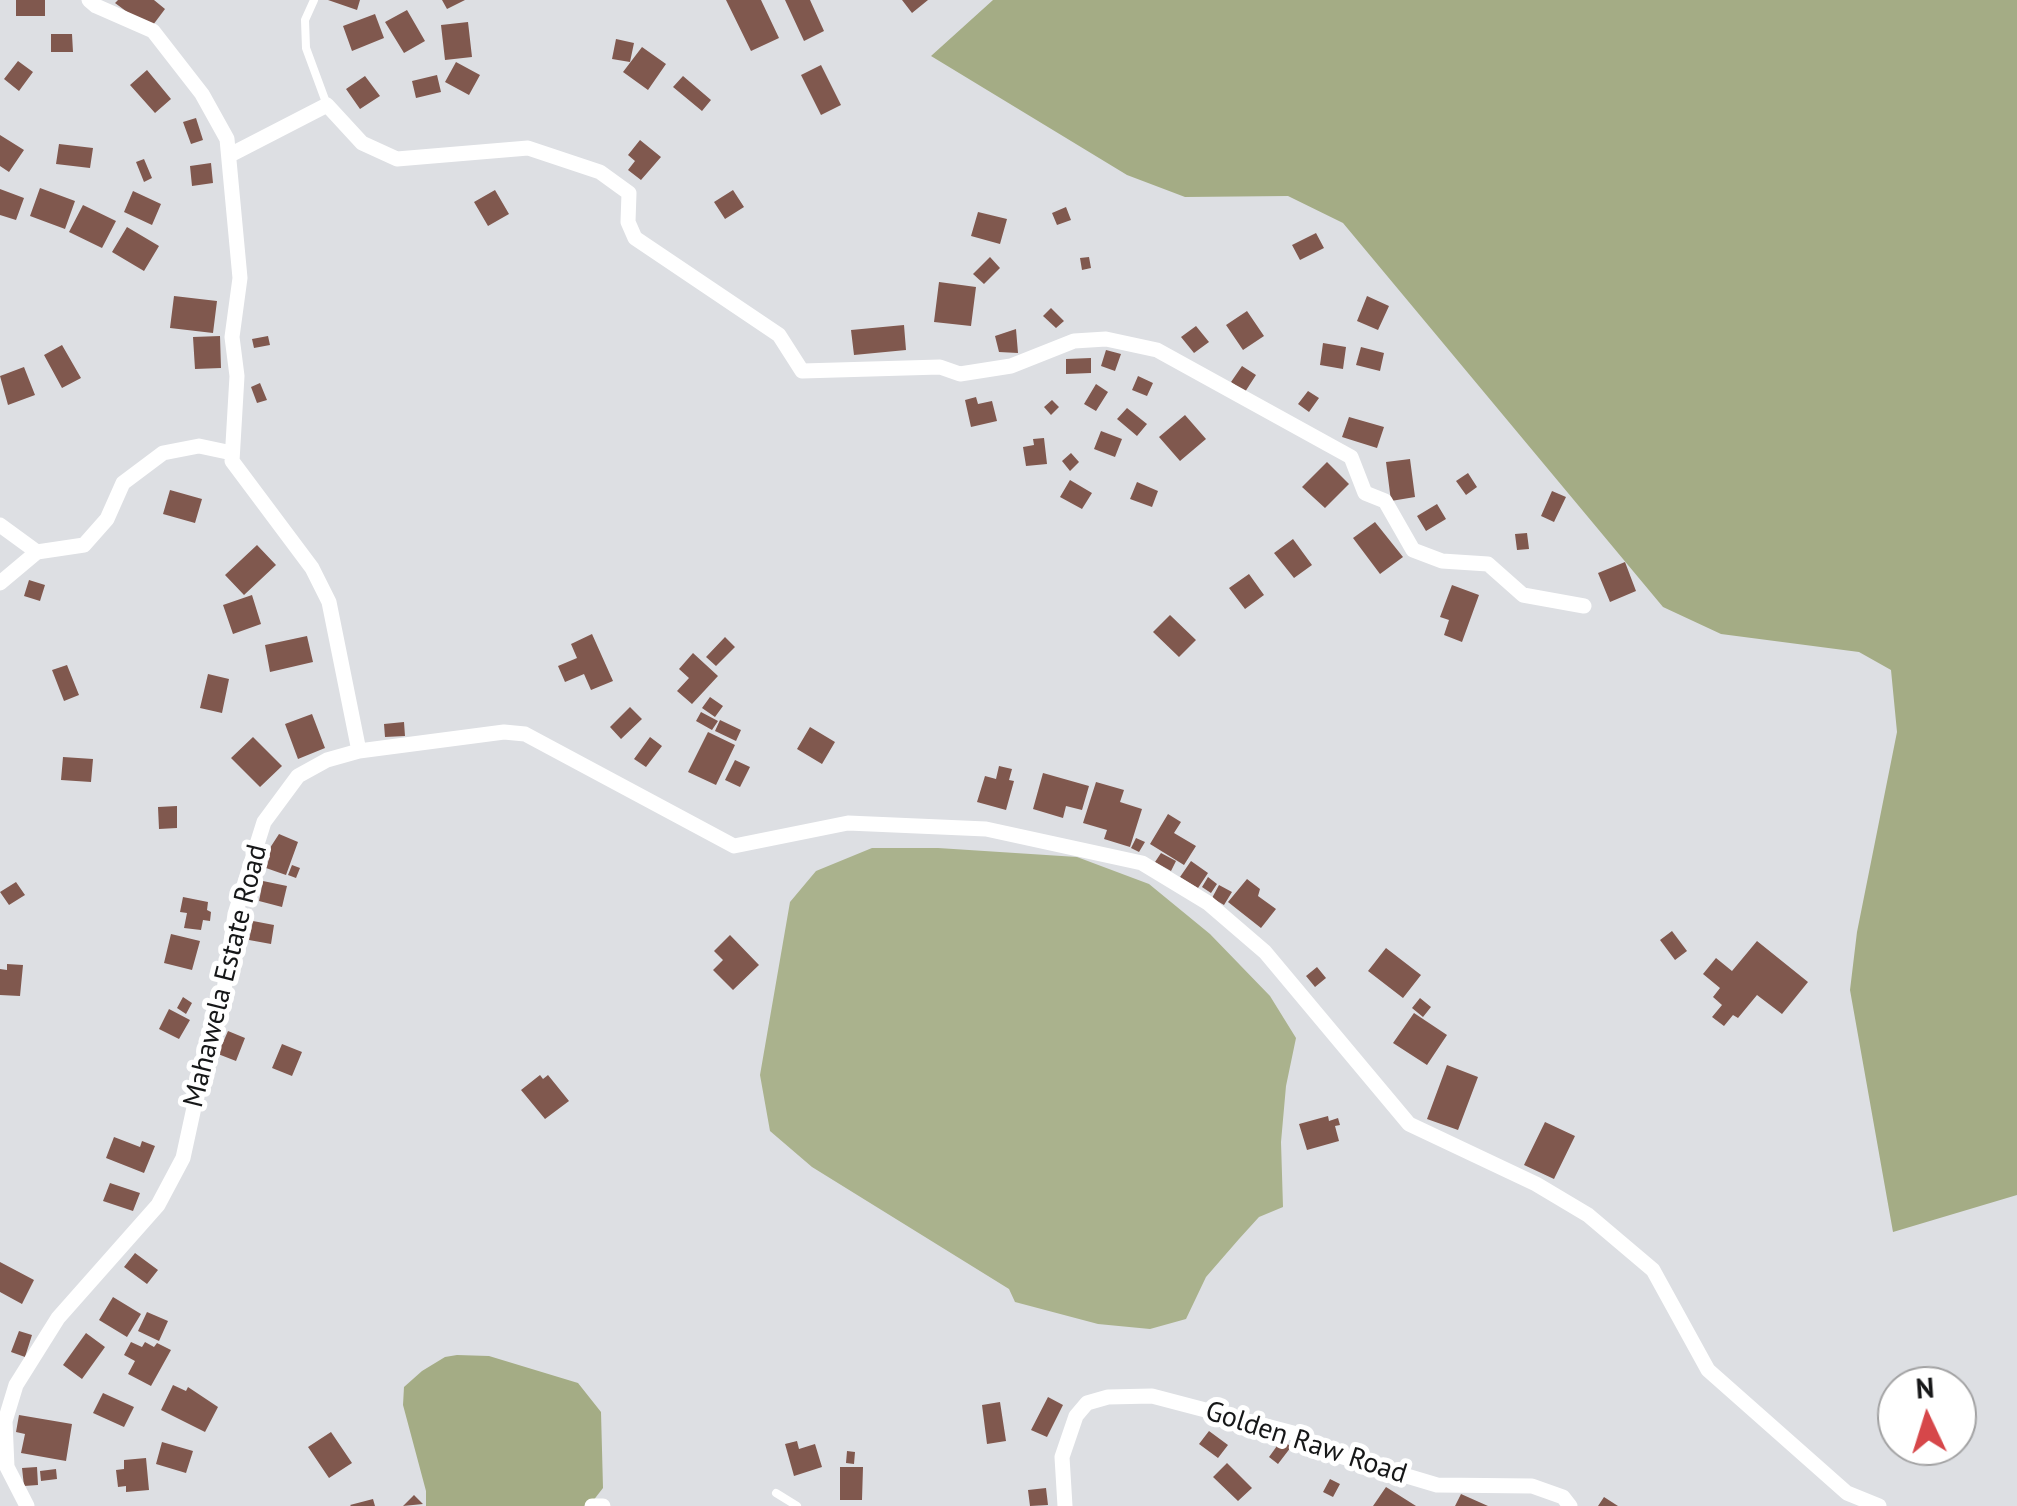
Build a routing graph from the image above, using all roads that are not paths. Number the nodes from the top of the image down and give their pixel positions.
1 (89, 0) edge
2 (314, 0) edge
3 (327, 105) junction
4 (230, 155) junction
5 (232, 453) junction
6 (0, 526) edge
7 (36, 552) junction
8 (0, 583) edge
9 (1584, 606) dead end
10 (359, 751) junction
11 (776, 1492) dead end
12 (27, 1506) edge
13 (592, 1506) edge
14 (602, 1506) edge
15 (797, 1506) edge
16 (1065, 1506) edge
17 (1570, 1506) edge
18 (1880, 1506) edge

1 - 4 street
2 - 3 lane
3 - 4 street
3 - 9 street
4 - 5 street
5 - 7 street
5 - 10 street
6 - 7 street
7 - 8 street
10 - 12 street, Mahawela Estate Road
10 - 18 street, Mahawela Estate Road
11 - 15 lane
13 - 14 street
16 - 17 street, Golden Raw Road

